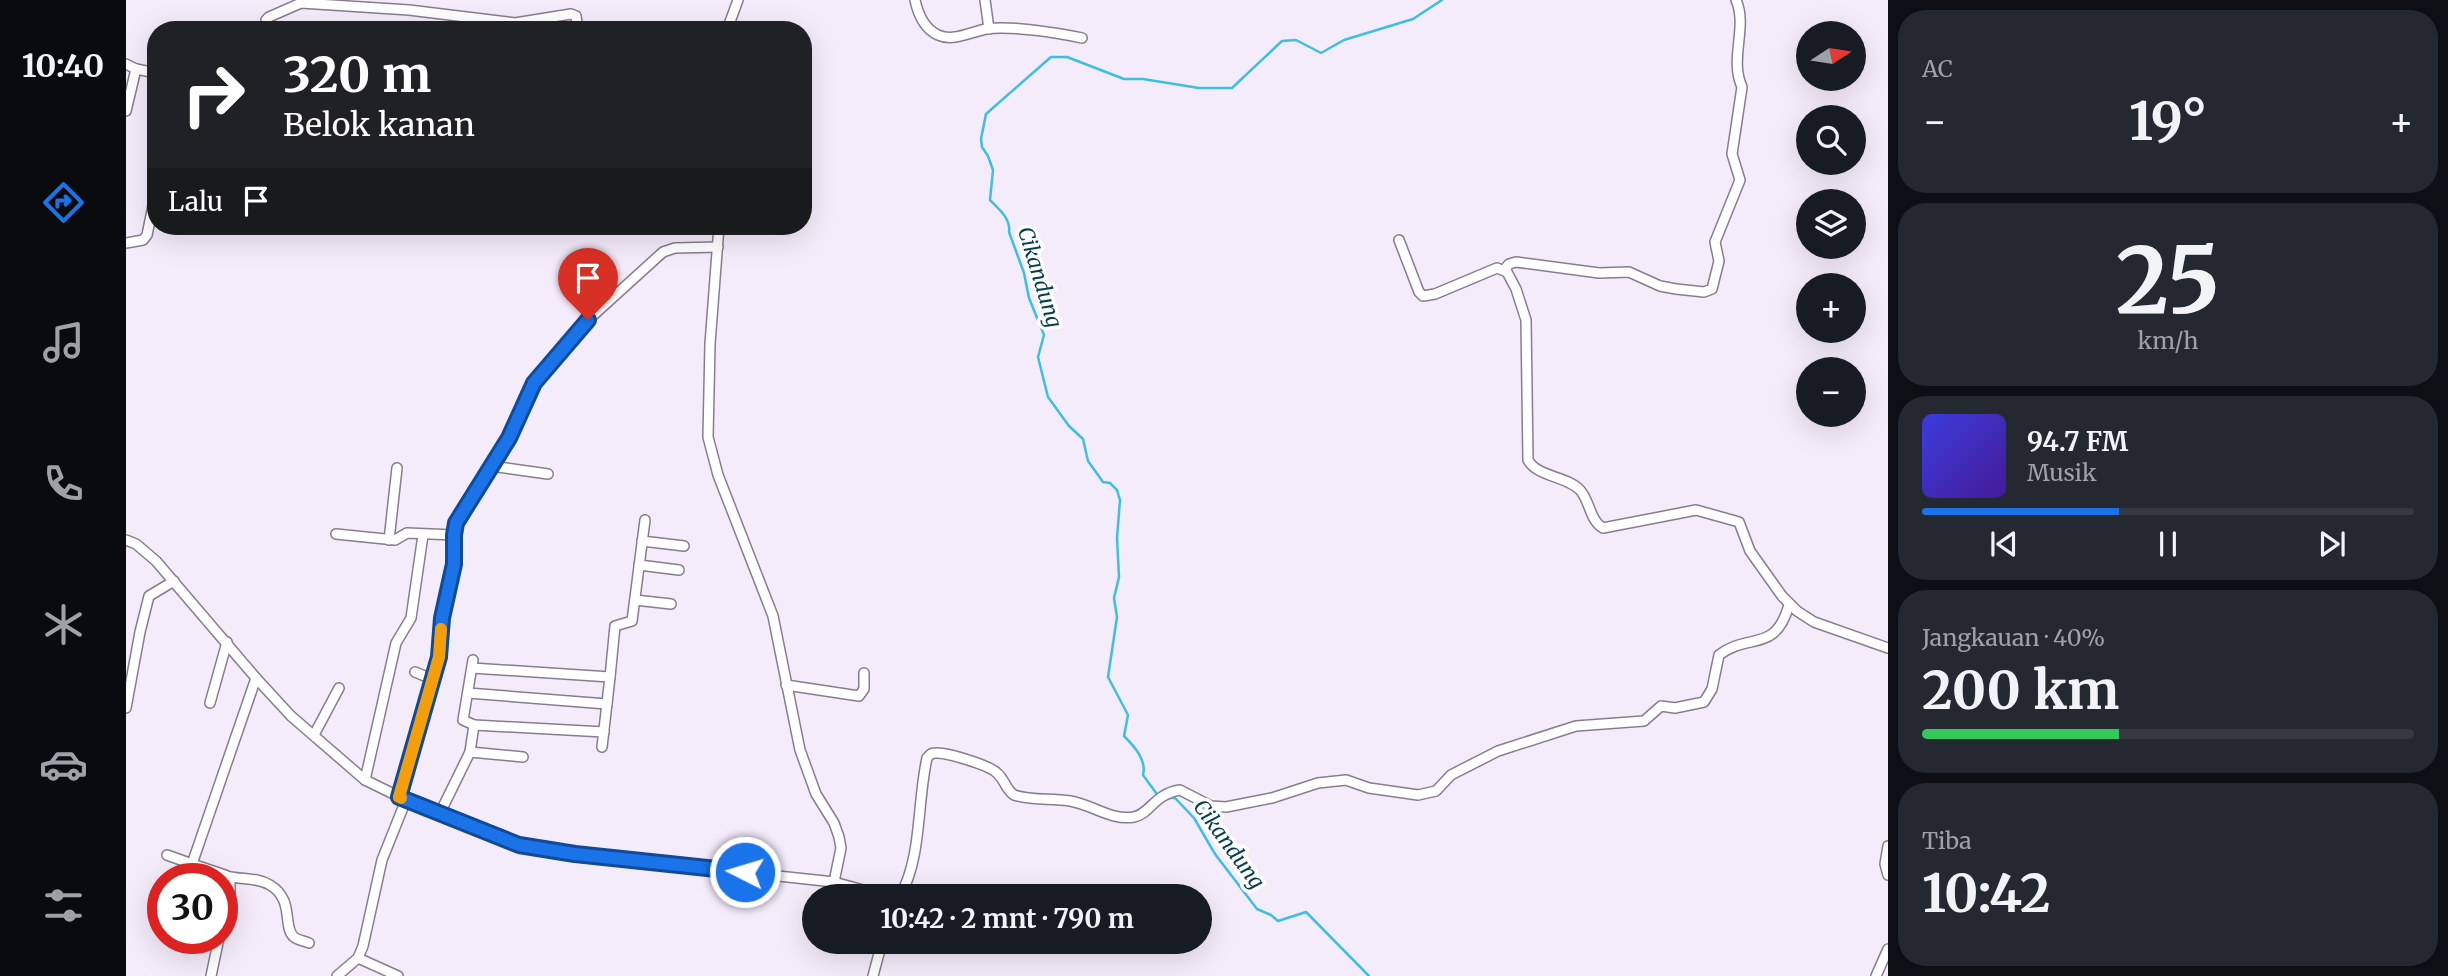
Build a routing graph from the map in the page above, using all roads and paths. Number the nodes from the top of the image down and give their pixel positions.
1 (738, 0) edge
2 (915, 0) edge
3 (985, 0) edge
4 (1736, 0) edge
5 (266, 21) edge
6 (498, 21) edge
7 (527, 21) edge
8 (577, 21) edge
9 (730, 21) edge
10 (989, 29) junction
11 (1082, 38) dead end
12 (126, 64) edge
13 (136, 69) junction
14 (147, 71) edge
15 (126, 111) edge
16 (147, 234) edge
17 (719, 235) edge
18 (1399, 240) dead end
19 (126, 243) edge
20 (718, 247) junction
21 (1504, 270) junction
22 (491, 466) junction
23 (397, 468) dead end
24 (548, 474) dead end
25 (645, 520) dead end
26 (336, 534) dead end
27 (423, 535) junction
28 (454, 535) junction
29 (126, 540) edge
30 (389, 540) junction
31 (642, 541) junction
32 (684, 546) dead end
33 (639, 565) junction
34 (679, 570) dead end
35 (174, 581) junction
36 (635, 600) junction
37 (671, 604) dead end
38 (1790, 605) junction
39 (227, 642) junction
40 (1888, 648) edge
41 (415, 673) dead end
42 (864, 673) dead end
43 (610, 677) junction
44 (256, 678) junction
45 (432, 679) junction
46 (786, 685) junction
47 (339, 688) dead end
48 (468, 693) junction
49 (210, 703) dead end
50 (607, 704) junction
51 (126, 708) edge
52 (474, 725) junction
53 (604, 732) junction
54 (314, 736) junction
55 (602, 747) dead end
56 (470, 752) junction
57 (523, 757) dead end
58 (365, 780) junction
59 (402, 799) junction
60 (440, 813) junction
61 (1888, 846) edge
62 (167, 855) dead end
63 (189, 863) edge
64 (192, 863) edge
65 (1888, 875) edge
66 (238, 878) edge
67 (834, 883) junction
68 (838, 884) edge
69 (905, 884) edge
70 (309, 943) dead end
71 (1888, 949) edge
72 (216, 954) edge
73 (879, 954) edge
74 (358, 958) junction
75 (211, 976) edge
76 (337, 976) edge
77 (398, 976) edge
78 (873, 976) edge
79 (1877, 976) edge

1 - 9 street
2 - 10 street
3 - 10 street
4 - 21 street
5 - 6 street
7 - 8 street
10 - 11 street
12 - 13 street
13 - 14 street
13 - 15 street
16 - 19 street
17 - 20 street
18 - 21 street
20 - 22 street
20 - 46 street
21 - 38 street
22 - 24 street
22 - 28 street
23 - 30 street
25 - 31 street
26 - 30 street
27 - 28 street
27 - 30 street
27 - 58 street
28 - 45 street
29 - 35 street
31 - 32 street
31 - 33 street
33 - 34 street
33 - 36 street
35 - 39 street
35 - 51 street
36 - 37 street
36 - 43 street
38 - 40 street
38 - 69 street
39 - 44 street
39 - 49 street
41 - 45 street
42 - 46 street
43 - 48 street
43 - 50 street
44 - 54 street
44 - 64 street
45 - 59 street
46 - 67 street
47 - 54 street
48 - 50 street
48 - 52 street
50 - 53 street
52 - 53 street
52 - 56 street
53 - 55 street
54 - 58 street
56 - 57 street
56 - 60 street
58 - 59 street
59 - 60 street
59 - 74 street
60 - 67 street
61 - 65 street
62 - 63 street
66 - 70 street
67 - 68 street
71 - 79 street
72 - 75 street
73 - 78 street
74 - 76 street
74 - 77 street

